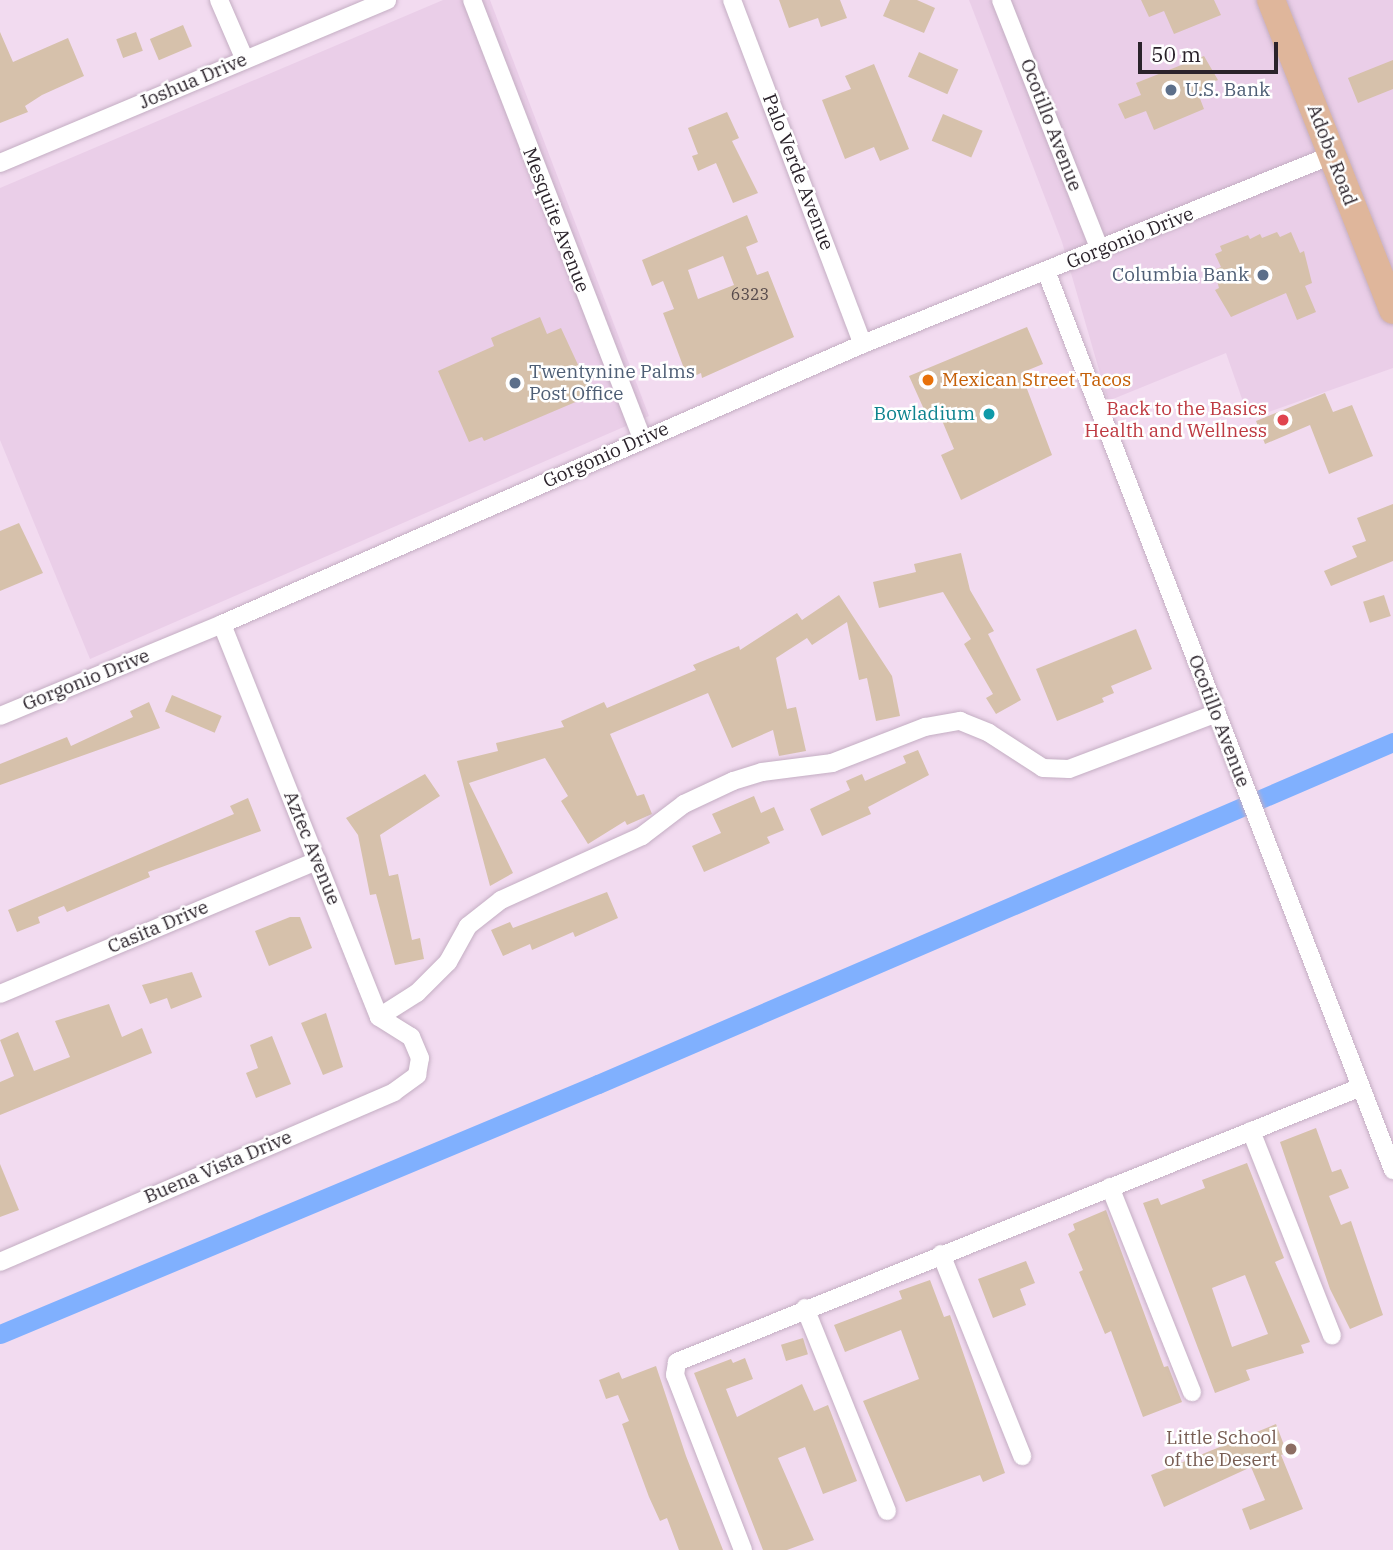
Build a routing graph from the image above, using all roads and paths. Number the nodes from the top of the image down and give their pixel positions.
1 (219, 0) edge
2 (387, 0) edge
3 (472, 0) edge
4 (732, 0) edge
5 (1002, 0) edge
6 (1271, 0) edge
7 (245, 60) junction
8 (1332, 155) junction
9 (0, 163) edge
10 (1100, 250) junction
11 (1046, 271) junction
12 (1393, 310) edge
13 (863, 344) junction
14 (642, 439) junction
15 (222, 624) junction
16 (1216, 713) junction
17 (0, 716) edge
18 (317, 860) junction
19 (0, 994) edge
20 (379, 1017) junction
21 (1361, 1087) junction
22 (1251, 1131) junction
23 (1393, 1170) edge
24 (1110, 1187) junction
25 (941, 1254) junction
26 (0, 1262) edge
27 (805, 1308) junction
28 (1332, 1336) dead end
29 (1192, 1392) dead end
30 (1022, 1456) dead end
31 (887, 1511) dead end
32 (743, 1550) edge

1 - 7 street
2 - 7 street, Joshua Drive
3 - 14 street, Mesquite Avenue
4 - 13 street, Palo Verde Avenue
5 - 10 street, Ocotillo Avenue
6 - 8 main road, Adobe Road
7 - 9 street, Joshua Drive
8 - 10 street, Gorgonio Drive
8 - 12 main road, Adobe Road
10 - 11 street, Gorgonio Drive
11 - 13 street, Gorgonio Drive
11 - 16 street, Ocotillo Avenue
13 - 14 street, Gorgonio Drive
14 - 15 street, Gorgonio Drive
15 - 17 street, Gorgonio Drive
15 - 18 street, Aztec Avenue
16 - 20 street
16 - 21 street, Ocotillo Avenue
18 - 19 street, Casita Drive
18 - 20 street, Aztec Avenue
20 - 26 street, Buena Vista Drive
21 - 22 street
21 - 23 street, Ocotillo Avenue
22 - 24 street
22 - 28 street
24 - 25 street
24 - 29 street
25 - 27 street
25 - 30 street
27 - 31 street
27 - 32 street

